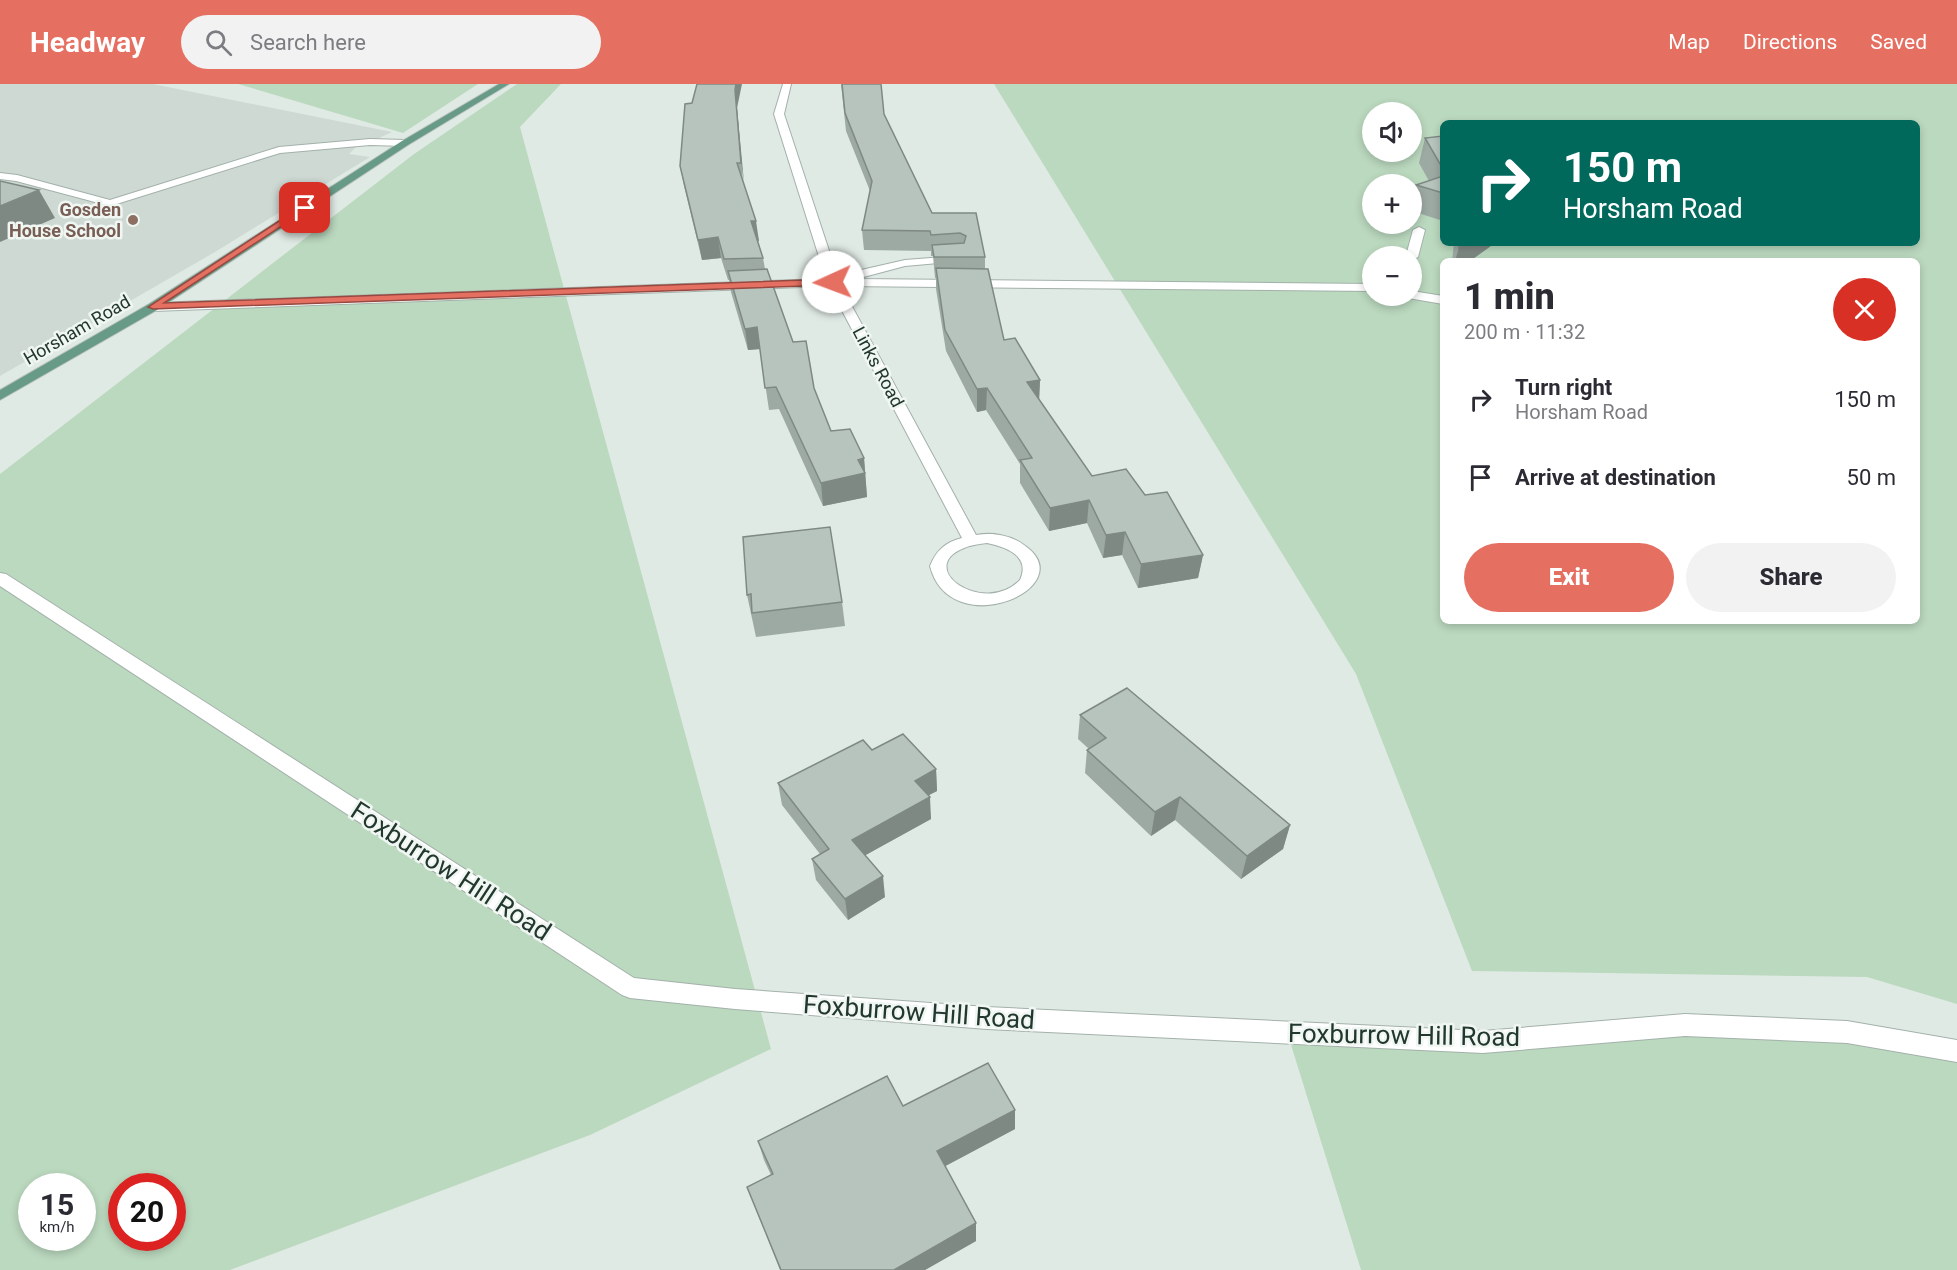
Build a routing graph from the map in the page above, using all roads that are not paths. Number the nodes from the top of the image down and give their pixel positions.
1 (506, 84) edge
2 (787, 84) edge
3 (405, 143) junction
4 (0, 176) edge
5 (960, 260) edge
6 (833, 282) junction
7 (1362, 288) edge
8 (1422, 297) edge
9 (1440, 300) edge
10 (153, 307) junction
11 (0, 396) edge
12 (970, 539) junction
13 (0, 578) edge
14 (1957, 1051) edge

1 - 3 main road, Horsham Road
2 - 6 street, Links Road
3 - 4 street
3 - 10 main road, Horsham Road
5 - 6 street
6 - 7 street
6 - 10 street
6 - 12 street, Links Road
8 - 9 street
10 - 11 main road, Horsham Road
12 - 12 street
13 - 14 street, Foxburrow Hill Road

